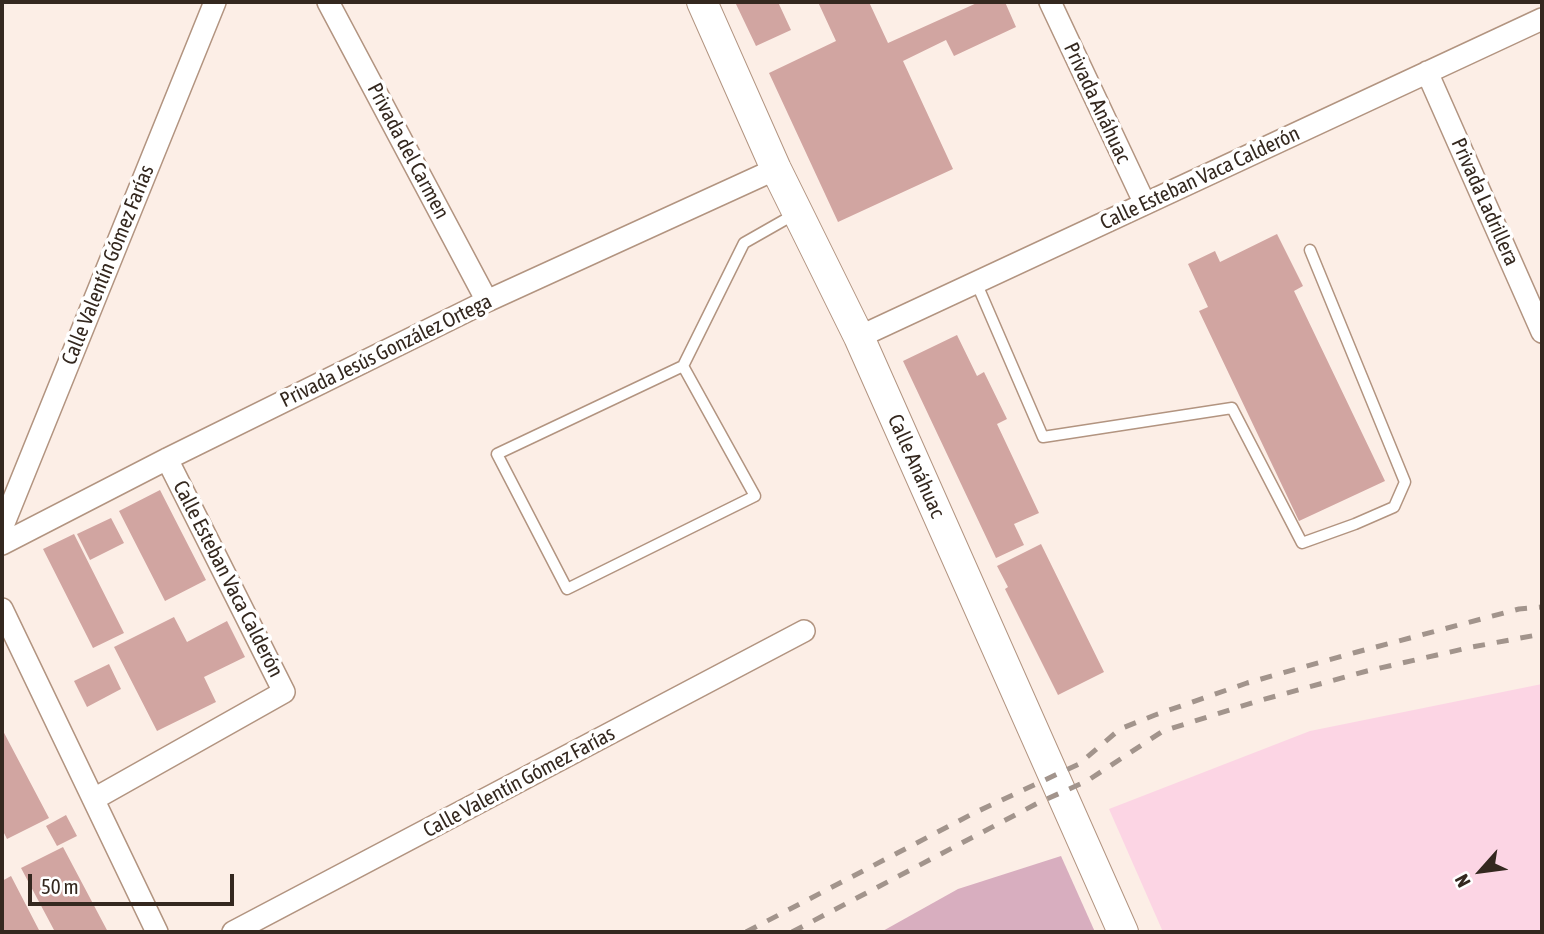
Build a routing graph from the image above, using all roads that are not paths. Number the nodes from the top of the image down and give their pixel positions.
1 (215, 2) edge
2 (328, 2) edge
3 (702, 2) edge
4 (1050, 2) edge
5 (1542, 19) edge
6 (1427, 72) junction
7 (776, 169) junction
8 (1145, 204) junction
9 (797, 213) junction
10 (1310, 250) dead end
11 (976, 282) junction
12 (487, 301) junction
13 (1542, 332) edge
14 (859, 337) junction
15 (683, 366) junction
16 (167, 459) junction
17 (2, 528) edge
18 (2, 544) edge
19 (2, 609) edge
20 (804, 631) dead end
21 (94, 799) junction
22 (157, 932) edge
23 (233, 932) edge
24 (1123, 932) edge

1 - 17 street, Calle Valentín Gómez Farías
2 - 12 street, Privada del Carmen
3 - 7 street, Calle Anáhuac
4 - 8 street, Privada Anáhuac
5 - 6 street, Calle Esteban Vaca Calderón
6 - 8 street, Calle Esteban Vaca Calderón
6 - 13 street, Privada Ladrillera
7 - 9 street, Calle Anáhuac
7 - 12 street, Privada Jesús González Ortega
8 - 11 street, Calle Esteban Vaca Calderón
9 - 14 street, Calle Anáhuac
9 - 15 lane
10 - 11 lane
11 - 14 street, Calle Esteban Vaca Calderón
12 - 16 street, Privada Jesús González Ortega
14 - 24 street, Calle Anáhuac
15 - 15 lane
16 - 18 street, Privada Jesús González Ortega
16 - 21 street, Calle Esteban Vaca Calderón
19 - 21 street
20 - 23 street, Calle Valentín Gómez Farías
21 - 22 street

